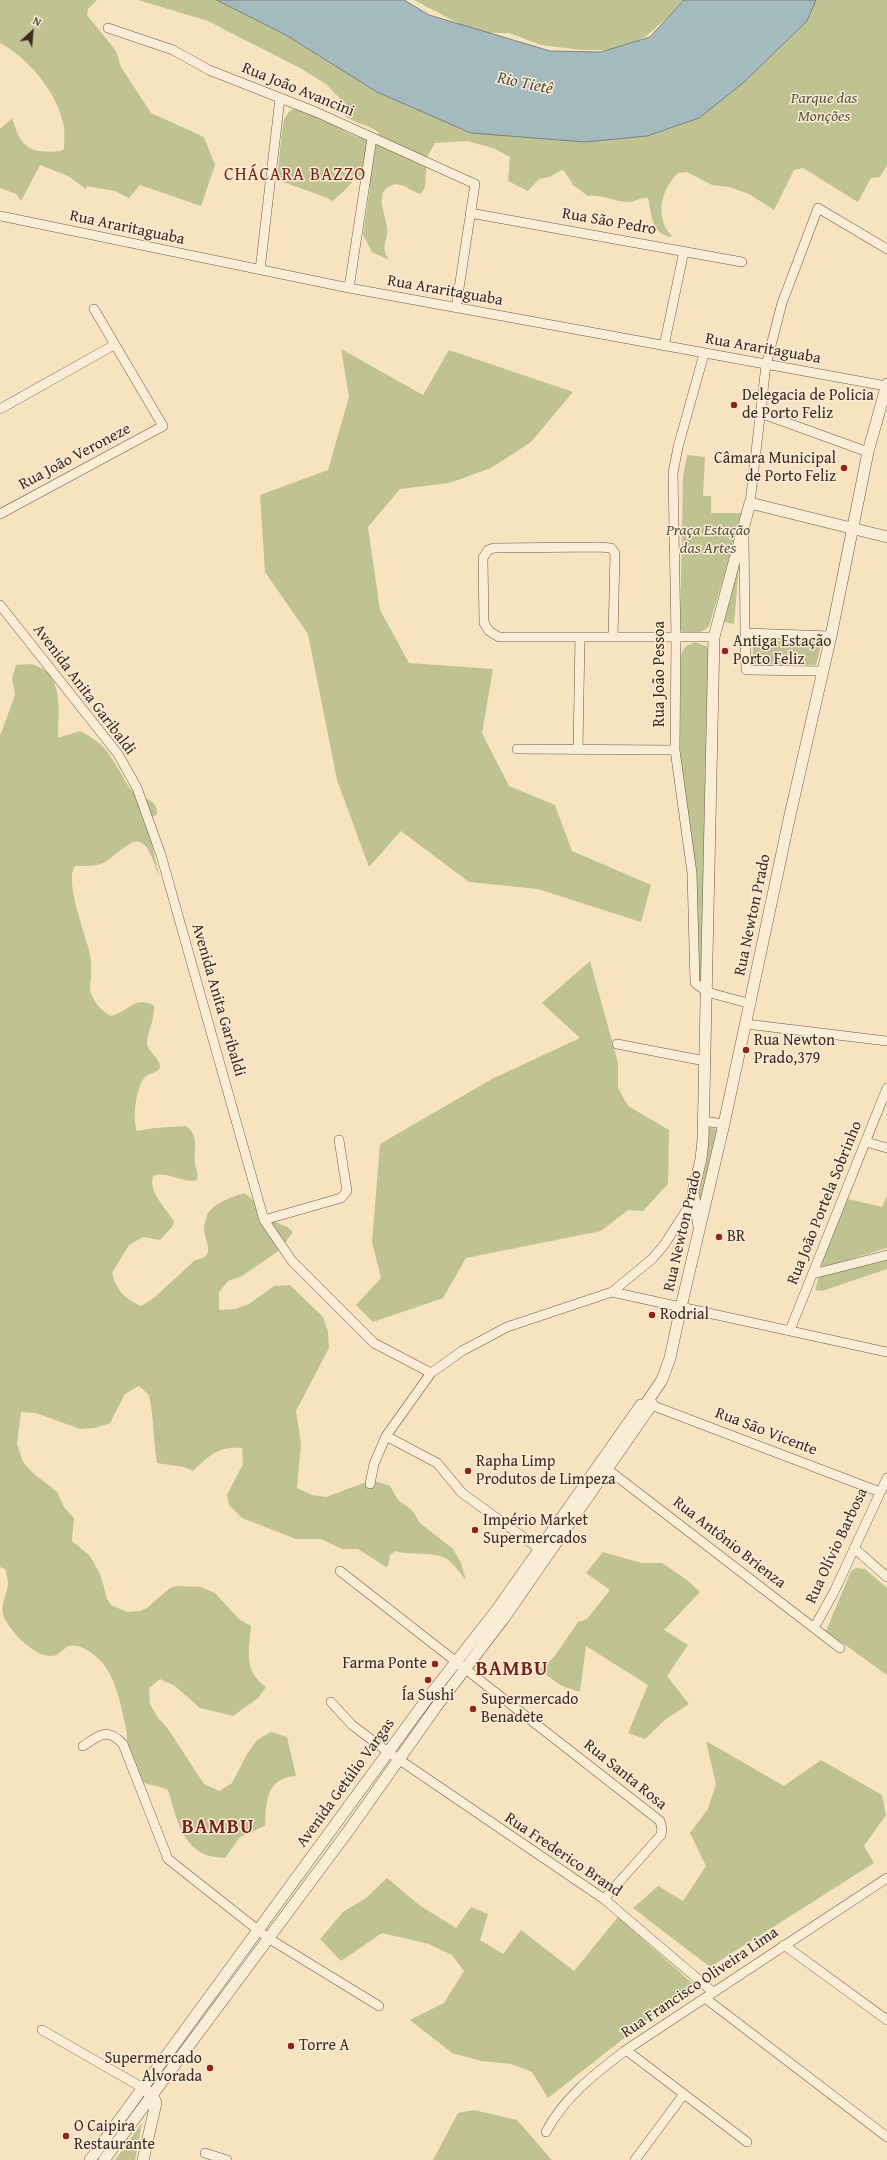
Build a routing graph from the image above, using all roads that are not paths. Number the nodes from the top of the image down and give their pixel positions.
1 (108, 28) dead end
2 (280, 98) junction
3 (372, 138) junction
4 (470, 213) junction
5 (0, 216) edge
6 (887, 249) edge
7 (684, 250) junction
8 (742, 262) dead end
9 (260, 270) junction
10 (349, 288) junction
11 (456, 308) junction
12 (94, 309) dead end
13 (114, 345) junction
14 (664, 346) junction
15 (704, 354) junction
16 (766, 365) junction
17 (886, 385) edge
18 (0, 409) edge
19 (760, 413) junction
20 (868, 452) junction
21 (750, 503) junction
22 (0, 514) edge
23 (744, 527) junction
24 (853, 528) junction
25 (887, 537) edge
26 (0, 605) edge
27 (745, 633) junction
28 (831, 636) junction
29 (580, 637) junction
30 (612, 637) junction
31 (676, 637) junction
32 (714, 637) junction
33 (823, 671) junction
34 (517, 749) dead end
35 (578, 750) junction
36 (675, 750) junction
37 (707, 992) junction
38 (751, 1004) junction
39 (746, 1024) junction
40 (887, 1041) edge
41 (617, 1044) dead end
42 (705, 1061) junction
43 (887, 1088) edge
44 (703, 1121) junction
45 (724, 1124) junction
46 (339, 1140) dead end
47 (866, 1142) junction
48 (887, 1148) edge
49 (693, 1192) junction
50 (264, 1220) junction
51 (700, 1228) junction
52 (887, 1255) edge
53 (813, 1274) junction
54 (612, 1292) junction
55 (681, 1308) junction
56 (790, 1330) junction
57 (887, 1352) edge
58 (431, 1373) junction
59 (647, 1404) junction
60 (386, 1436) junction
61 (604, 1466) junction
62 (887, 1478) edge
63 (370, 1484) dead end
64 (880, 1492) junction
65 (854, 1548) junction
66 (544, 1551) junction
67 (340, 1571) dead end
68 (887, 1577) edge
69 (500, 1615) junction
70 (814, 1628) junction
71 (840, 1648) dead end
72 (456, 1662) junction
73 (466, 1669) junction
74 (331, 1702) dead end
75 (83, 1746) dead end
76 (388, 1752) junction
77 (399, 1760) junction
78 (316, 1853) junction
79 (326, 1860) junction
80 (887, 1878) edge
81 (604, 1899) junction
82 (263, 1934) junction
83 (784, 1945) junction
84 (709, 1995) junction
85 (379, 2006) dead end
86 (887, 2020) edge
87 (42, 2030) dead end
88 (626, 2050) junction
89 (148, 2091) junction
90 (684, 2094) junction
91 (546, 2132) dead end
92 (887, 2137) edge
93 (747, 2142) dead end
94 (205, 2154) dead end
95 (90, 2160) edge
96 (104, 2160) edge
97 (144, 2160) edge
98 (227, 2160) edge
99 (635, 2160) edge

1 - 2 street, Rua João Avancini
2 - 3 street, Rua João Avancini
2 - 9 street
3 - 4 street, Rua João Avancini
3 - 10 street
4 - 7 street, Rua São Pedro
4 - 11 street
5 - 9 street, Rua Araritaguaba
6 - 16 street
7 - 8 street, Rua São Pedro
7 - 14 street
9 - 10 street, Rua Araritaguaba
10 - 11 street, Rua Araritaguaba
11 - 14 street, Rua Araritaguaba
12 - 13 street
13 - 18 street
13 - 22 street, Rua João Veroneze
14 - 15 street, Rua Araritaguaba
15 - 16 street, Rua Araritaguaba
15 - 31 street, Rua João Pessoa
16 - 17 street, Rua Araritaguaba
16 - 19 street
17 - 20 street, Rua Newton Prado
19 - 20 street
19 - 21 street
20 - 24 street, Rua Newton Prado
21 - 23 street
21 - 24 street
23 - 27 street
23 - 32 street
24 - 25 street
24 - 28 street, Rua Newton Prado
26 - 50 street, Avenida Anita Garibaldi
27 - 28 street
27 - 33 street
28 - 33 street, Rua Newton Prado
29 - 30 street
29 - 30 street
29 - 35 street
30 - 31 street
31 - 32 street
31 - 36 street, Rua João Pessoa
32 - 37 street
33 - 38 street, Rua Newton Prado
34 - 35 street
35 - 36 street
36 - 37 street, Rua João Pessoa
37 - 38 street
37 - 42 street
38 - 39 street, Rua Newton Prado
39 - 40 street
39 - 45 street, Rua Newton Prado
41 - 42 street
42 - 44 street
43 - 47 street, Rua João Portela Sobrinho
44 - 45 street
44 - 49 street
45 - 51 street, Rua Newton Prado
46 - 50 street
47 - 48 street
47 - 53 street, Rua João Portela Sobrinho
49 - 51 street
49 - 54 street
50 - 58 street, Avenida Anita Garibaldi
51 - 55 street, Rua Newton Prado
52 - 53 street
53 - 56 street, Rua João Portela Sobrinho
54 - 55 street
54 - 58 street
55 - 56 street
55 - 59 street, Avenida Getúlio Vargas
56 - 57 street
58 - 60 street
59 - 61 street, Avenida Getúlio Vargas
59 - 64 street, Rua São Vicente
60 - 63 street
60 - 66 street
61 - 66 street, Avenida Getúlio Vargas
61 - 70 street, Rua Antônio Brienza
62 - 64 street, Rua Olívio Barbosa
64 - 65 street, Rua Olívio Barbosa
65 - 68 street
65 - 70 street, Rua Olívio Barbosa
66 - 69 street, Avenida Getúlio Vargas
67 - 72 street, Rua Santa Rosa
69 - 72 street, Avenida Getúlio Vargas
69 - 73 street, Avenida Getúlio Vargas
70 - 71 street, Rua Antônio Brienza
72 - 73 street, Rua Santa Rosa
72 - 76 street, Avenida Getúlio Vargas
73 - 77 street, Avenida Getúlio Vargas
73 - 81 street, Rua Santa Rosa
74 - 76 street, Rua Frederico Brand
75 - 82 street
76 - 77 street, Rua Frederico Brand
76 - 78 street, Avenida Getúlio Vargas
77 - 79 street, Avenida Getúlio Vargas
77 - 81 street, Rua Frederico Brand
78 - 79 street
78 - 82 street, Avenida Getúlio Vargas
79 - 82 street, Avenida Getúlio Vargas
80 - 83 street, Rua Francisco Oliveira Lima
81 - 84 street, Rua Frederico Brand
82 - 85 street
82 - 89 street, Avenida Getúlio Vargas
83 - 84 street, Rua Francisco Oliveira Lima
83 - 86 street
84 - 88 street, Rua Francisco Oliveira Lima
84 - 92 street, Rua Frederico Brand
87 - 89 street
88 - 90 street
88 - 91 street, Rua Francisco Oliveira Lima
89 - 95 street, Avenida Getúlio Vargas
89 - 96 street, Avenida Getúlio Vargas
89 - 97 street
90 - 93 street
90 - 99 street
94 - 98 street

